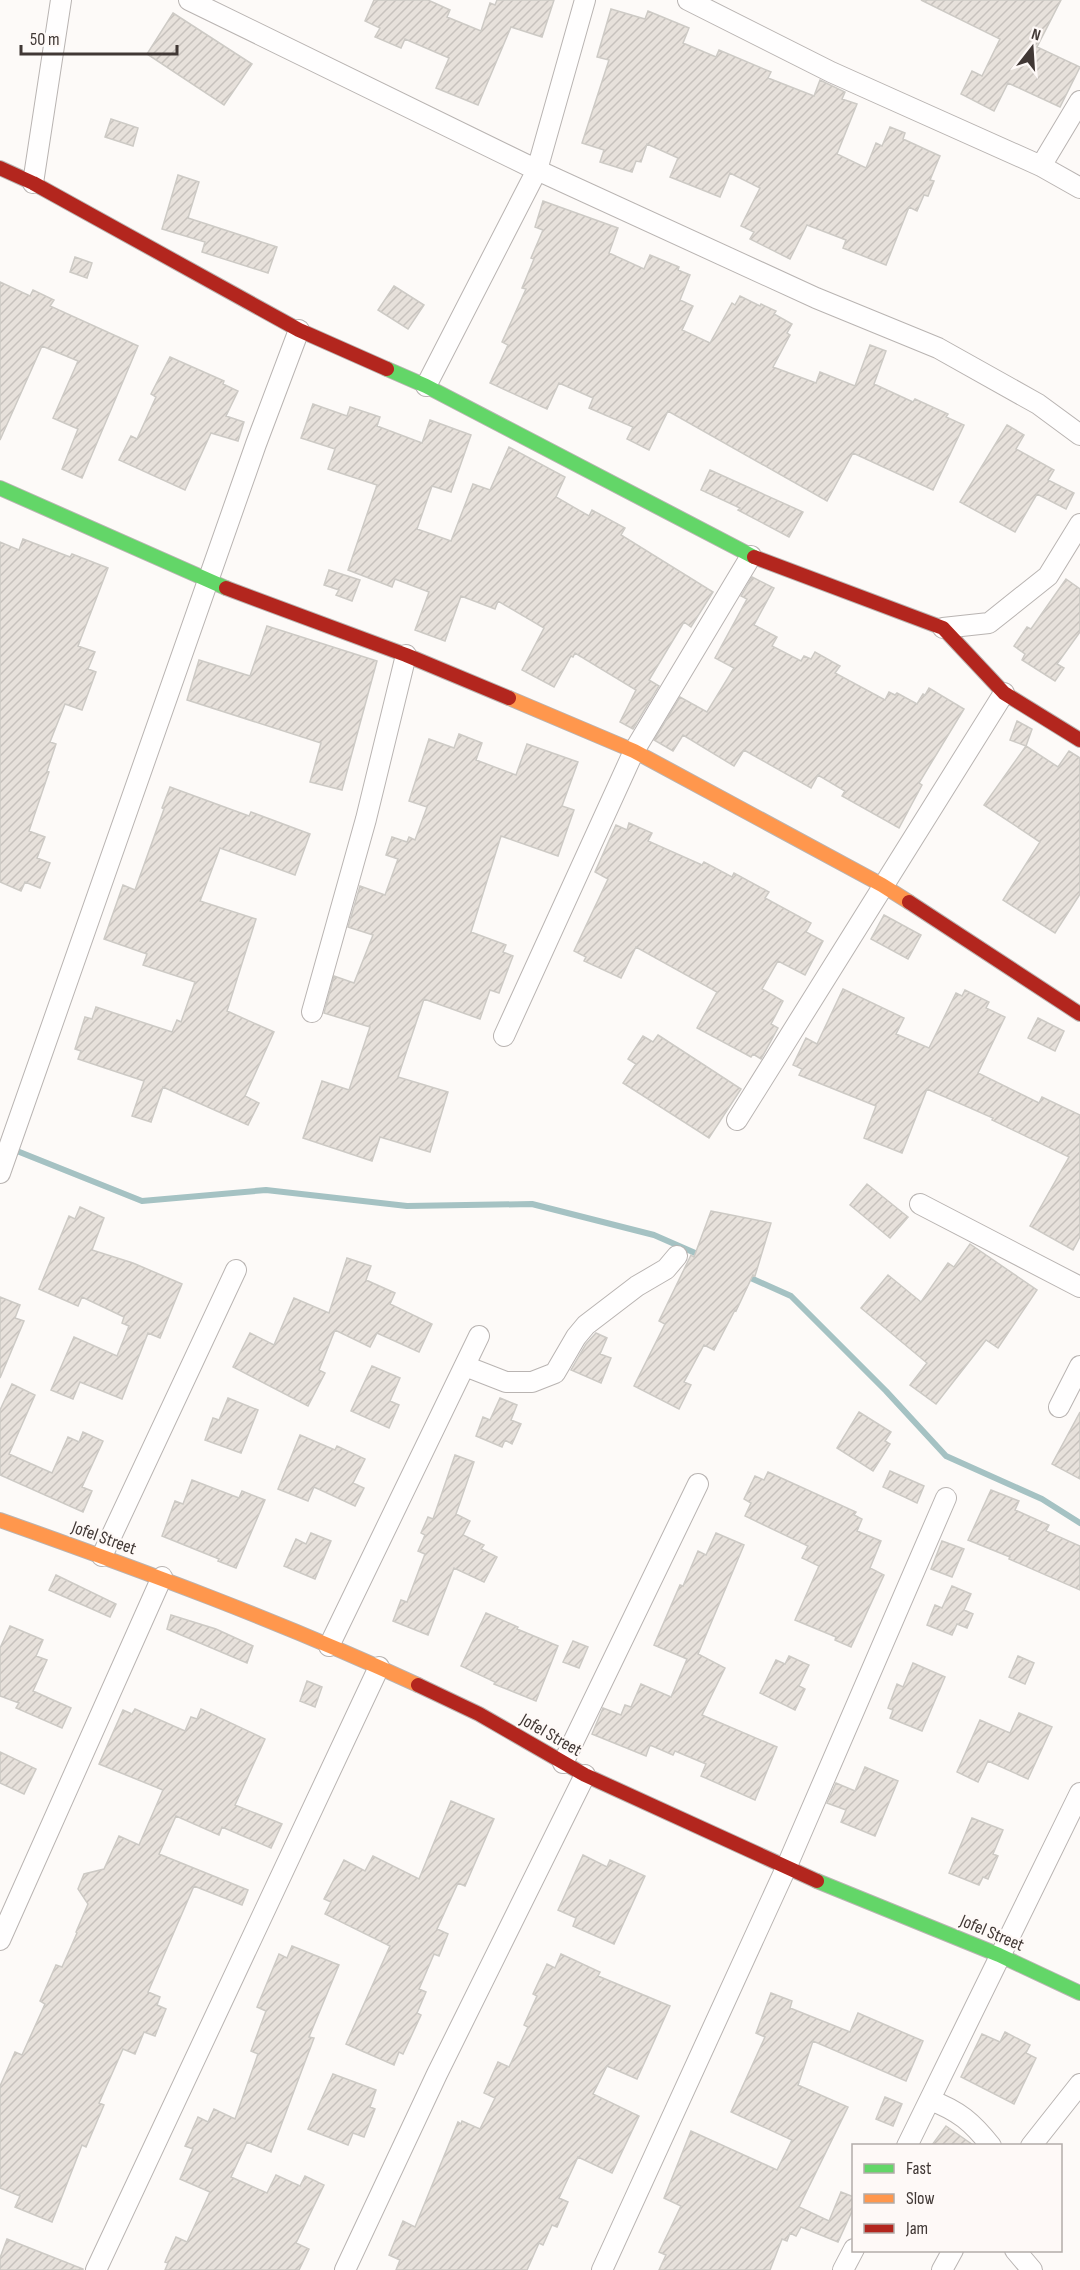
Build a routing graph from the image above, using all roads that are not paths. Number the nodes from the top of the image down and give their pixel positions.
1 (61, 0) edge
2 (189, 0) edge
3 (585, 0) edge
4 (688, 0) edge
5 (1080, 101) edge
6 (1041, 166) junction
7 (0, 168) edge
8 (537, 170) junction
9 (33, 183) junction
10 (1080, 188) edge
11 (298, 330) junction
12 (426, 386) junction
13 (1080, 435) edge
14 (0, 488) edge
15 (1080, 524) edge
16 (751, 556) junction
17 (210, 582) junction
18 (943, 628) junction
19 (406, 655) junction
20 (1004, 693) junction
21 (1080, 740) edge
22 (634, 751) junction
23 (882, 885) junction
24 (312, 1012) dead end
25 (1080, 1014) edge
26 (504, 1036) dead end
27 (737, 1120) dead end
28 (0, 1173) edge
29 (920, 1204) dead end
30 (677, 1256) dead end
31 (236, 1270) dead end
32 (1080, 1287) edge
33 (479, 1336) dead end
34 (465, 1366) junction
35 (1080, 1366) edge
36 (1059, 1407) dead end
37 (698, 1484) dead end
38 (946, 1498) dead end
39 (0, 1520) edge
40 (102, 1556) junction
41 (162, 1577) junction
42 (329, 1646) junction
43 (379, 1667) junction
44 (563, 1763) junction
45 (585, 1775) junction
46 (1080, 1793) edge
47 (786, 1868) junction
48 (0, 1940) edge
49 (999, 1955) junction
50 (1080, 1993) edge
51 (1080, 2084) edge
52 (930, 2100) junction
53 (908, 2144) edge
54 (990, 2144) edge
55 (1032, 2144) edge
56 (852, 2252) edge
57 (952, 2252) edge
58 (1017, 2252) edge
59 (96, 2270) edge
60 (345, 2270) edge
61 (602, 2270) edge
62 (843, 2270) edge
63 (942, 2270) edge
64 (1032, 2270) edge

1 - 9 street
2 - 8 street
3 - 8 street
4 - 6 street
5 - 6 street
6 - 10 street
7 - 9 street
8 - 12 street
8 - 13 street
9 - 11 street
11 - 12 street
11 - 17 street
12 - 16 street
14 - 17 street
15 - 18 street
16 - 18 street
16 - 22 street
17 - 19 street
17 - 28 street
18 - 20 street
19 - 22 street
19 - 24 street
20 - 21 street
20 - 23 street
22 - 23 street
22 - 26 street
23 - 25 street
23 - 27 street
29 - 32 street
30 - 34 street
31 - 40 street
33 - 34 street
34 - 42 street
35 - 36 street
37 - 44 street
38 - 47 street
39 - 40 street, Jofel Street
40 - 41 street, Jofel Street
41 - 42 street, Jofel Street
41 - 48 street
42 - 43 street, Jofel Street
43 - 44 street, Jofel Street
43 - 59 street
44 - 45 street, Jofel Street
45 - 47 street, Jofel Street
45 - 60 street
46 - 49 street
47 - 49 street, Jofel Street
47 - 61 street
49 - 50 street, Jofel Street
49 - 52 street
51 - 55 street
52 - 53 street
52 - 54 street
56 - 62 street
57 - 63 street
58 - 64 street

